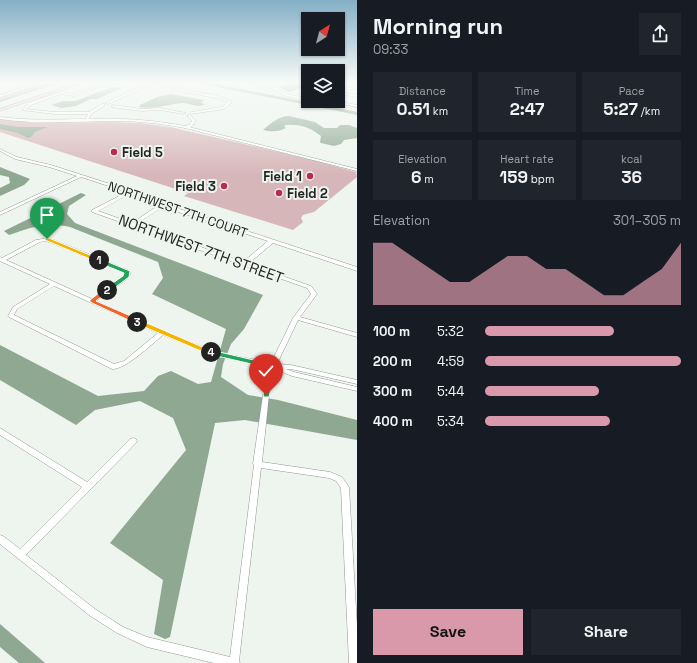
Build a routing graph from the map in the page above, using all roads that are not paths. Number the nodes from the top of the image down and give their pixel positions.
1 (46, 113) edge
2 (90, 113) joint
3 (184, 113) edge
4 (203, 113) edge
5 (191, 116) junction
6 (0, 117) edge
7 (87, 120) junction
8 (185, 127) junction
9 (0, 150) edge
10 (357, 170) edge
11 (80, 176) junction
12 (130, 192) junction
13 (163, 205) junction
14 (0, 214) edge
15 (132, 225) junction
16 (272, 241) junction
17 (1, 260) edge
18 (244, 264) junction
19 (357, 269) edge
20 (53, 284) junction
21 (92, 301) junction
22 (296, 318) junction
23 (162, 333) junction
24 (357, 334) edge
25 (273, 366) junction
26 (357, 382) edge
27 (357, 389) edge
28 (0, 431) edge
29 (132, 441) dead end
30 (257, 464) junction
31 (88, 487) junction
32 (0, 539) edge
33 (20, 554) junction
34 (235, 663) edge
35 (354, 663) edge

1 - 2 street
2 - 7 street
3 - 5 street
4 - 5 street
5 - 8 street
6 - 7 street
7 - 8 street
8 - 10 street
9 - 11 street, NORTHWEST 7TH COURT
11 - 12 street, NORTHWEST 7TH COURT
11 - 14 street
12 - 13 street, NORTHWEST 7TH COURT
12 - 15 street, NORTHWEST 7TH STREET
13 - 15 street
13 - 16 street, NORTHWEST 7TH COURT
15 - 18 street, NORTHWEST 7TH STREET
16 - 18 street
16 - 19 street, NORTHWEST 7TH COURT
17 - 20 street
17 - 21 street
18 - 22 street, NORTHWEST 7TH STREET
20 - 21 street
20 - 23 street
21 - 23 street
22 - 24 street
22 - 25 street
23 - 25 street
25 - 26 street
25 - 27 street
25 - 30 street
28 - 31 street
29 - 31 street
30 - 34 street
30 - 35 street
31 - 33 street
32 - 33 street
33 - 34 street

